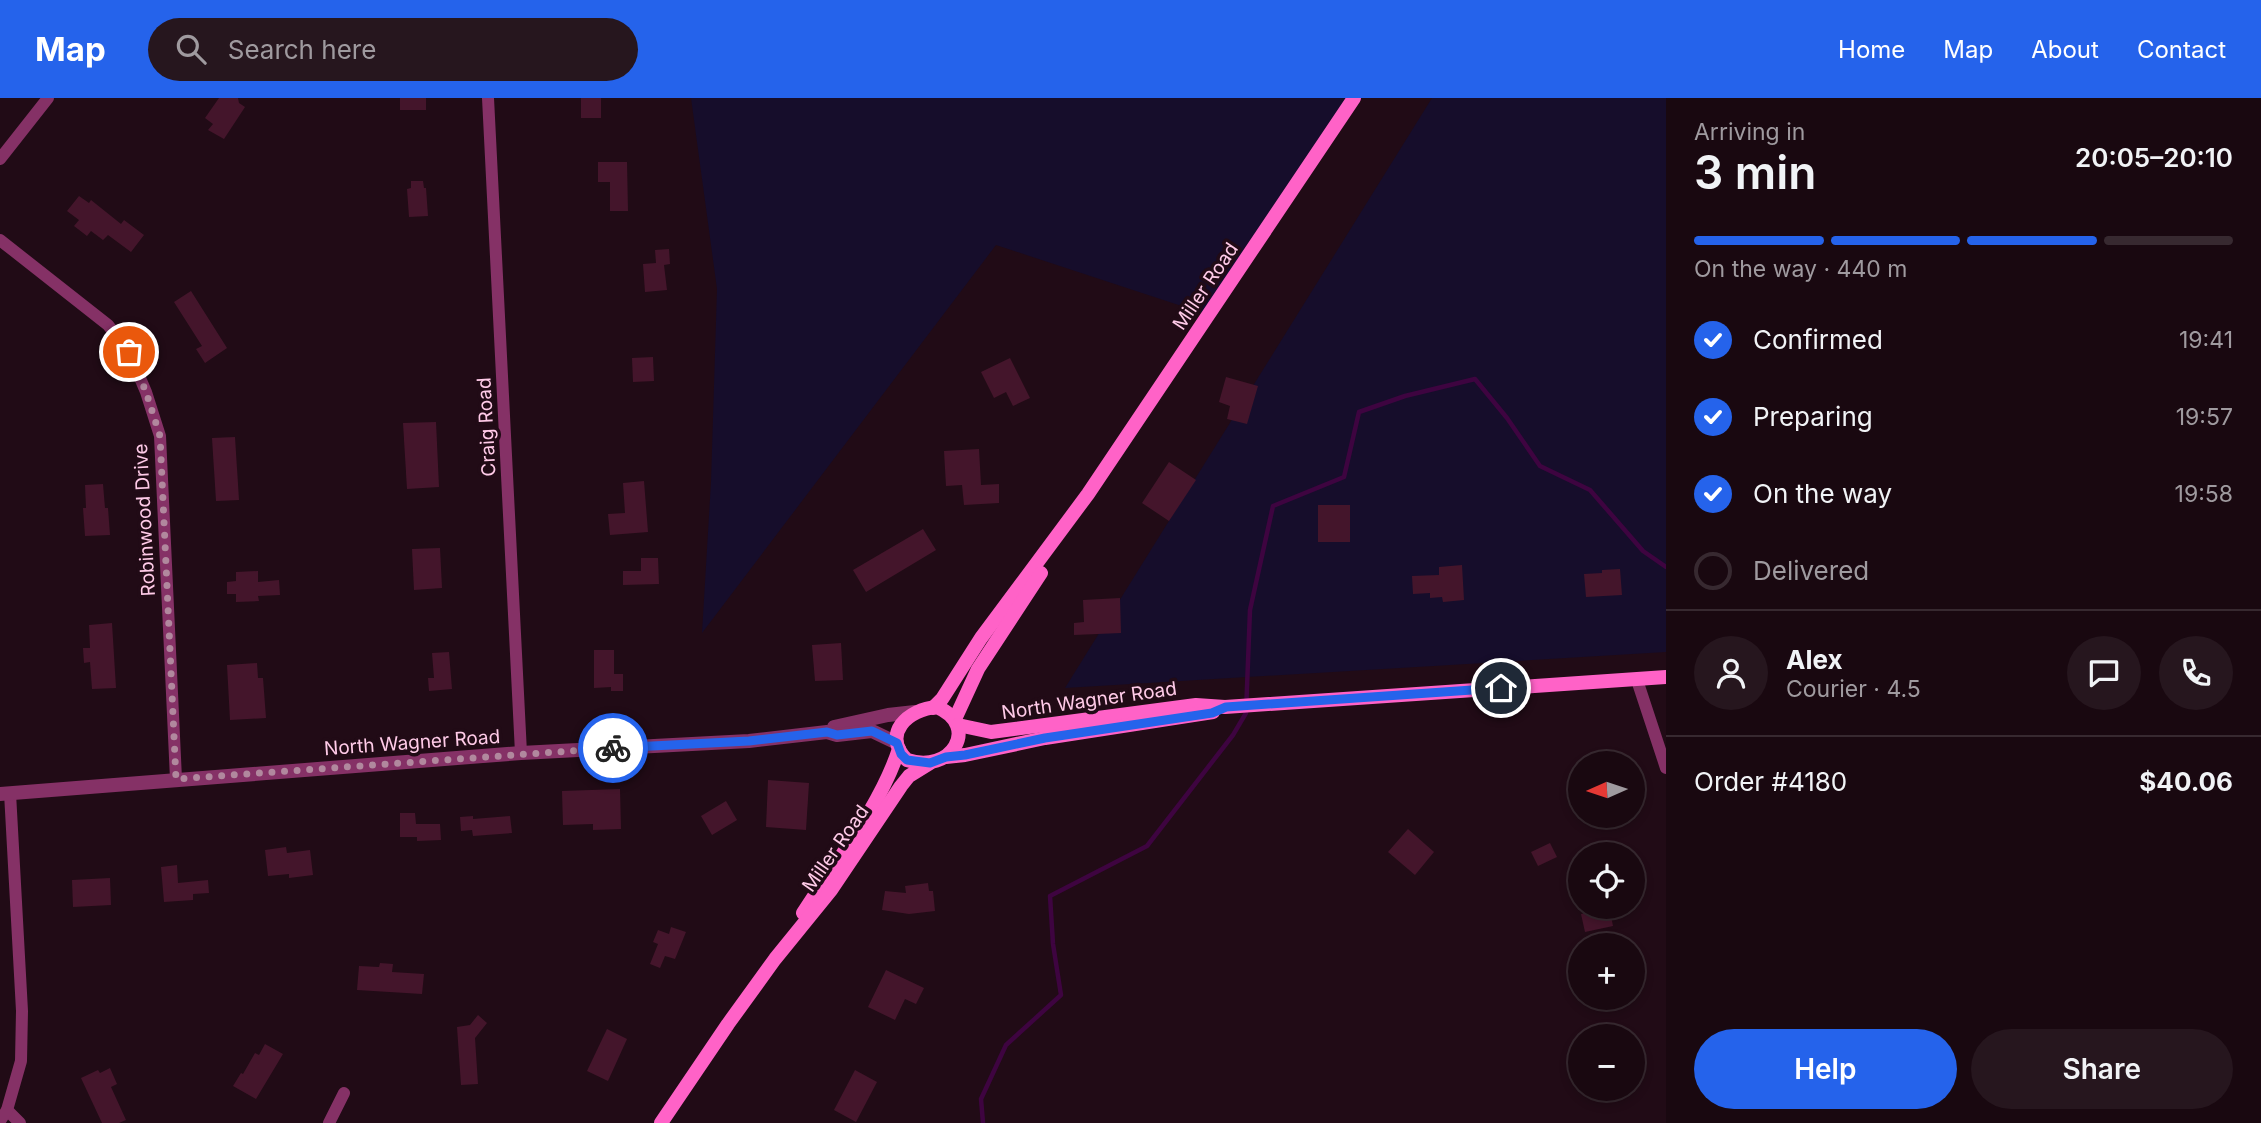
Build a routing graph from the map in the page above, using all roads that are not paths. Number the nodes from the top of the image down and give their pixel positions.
1 (48, 98) edge
2 (488, 98) edge
3 (1354, 98) edge
4 (0, 159) edge
5 (0, 240) edge
6 (1088, 494) junction
7 (1666, 677) edge
8 (1637, 680) junction
9 (1231, 707) junction
10 (933, 708) junction
11 (915, 712) junction
12 (956, 722) junction
13 (827, 732) junction
14 (898, 746) junction
15 (521, 754) junction
16 (946, 757) junction
17 (930, 763) junction
18 (1666, 768) edge
19 (176, 779) junction
20 (5, 794) edge
21 (775, 959) junction
22 (344, 1093) dead end
23 (3, 1116) edge
24 (20, 1123) edge
25 (329, 1123) edge
26 (661, 1123) edge

1 - 4 street
2 - 15 street, Craig Road
3 - 6 main road, Miller Road
5 - 19 street, Robinwood Drive
6 - 10 main road, Miller Road
6 - 12 main road, Miller Road
7 - 8 main road, North Wagner Road
8 - 9 main road, North Wagner Road
8 - 18 street
9 - 12 main road, North Wagner Road
9 - 16 main road, North Wagner Road
10 - 11 main road
10 - 12 main road
11 - 13 street, North Wagner Road
11 - 14 main road
12 - 16 main road
13 - 14 street, North Wagner Road
13 - 15 street, North Wagner Road
14 - 17 main road
14 - 21 main road, Miller Road
15 - 19 street, North Wagner Road
16 - 17 main road
17 - 21 main road, Miller Road
19 - 20 street, North Wagner Road
20 - 23 street
21 - 26 main road, Miller Road
22 - 25 street
23 - 24 street

